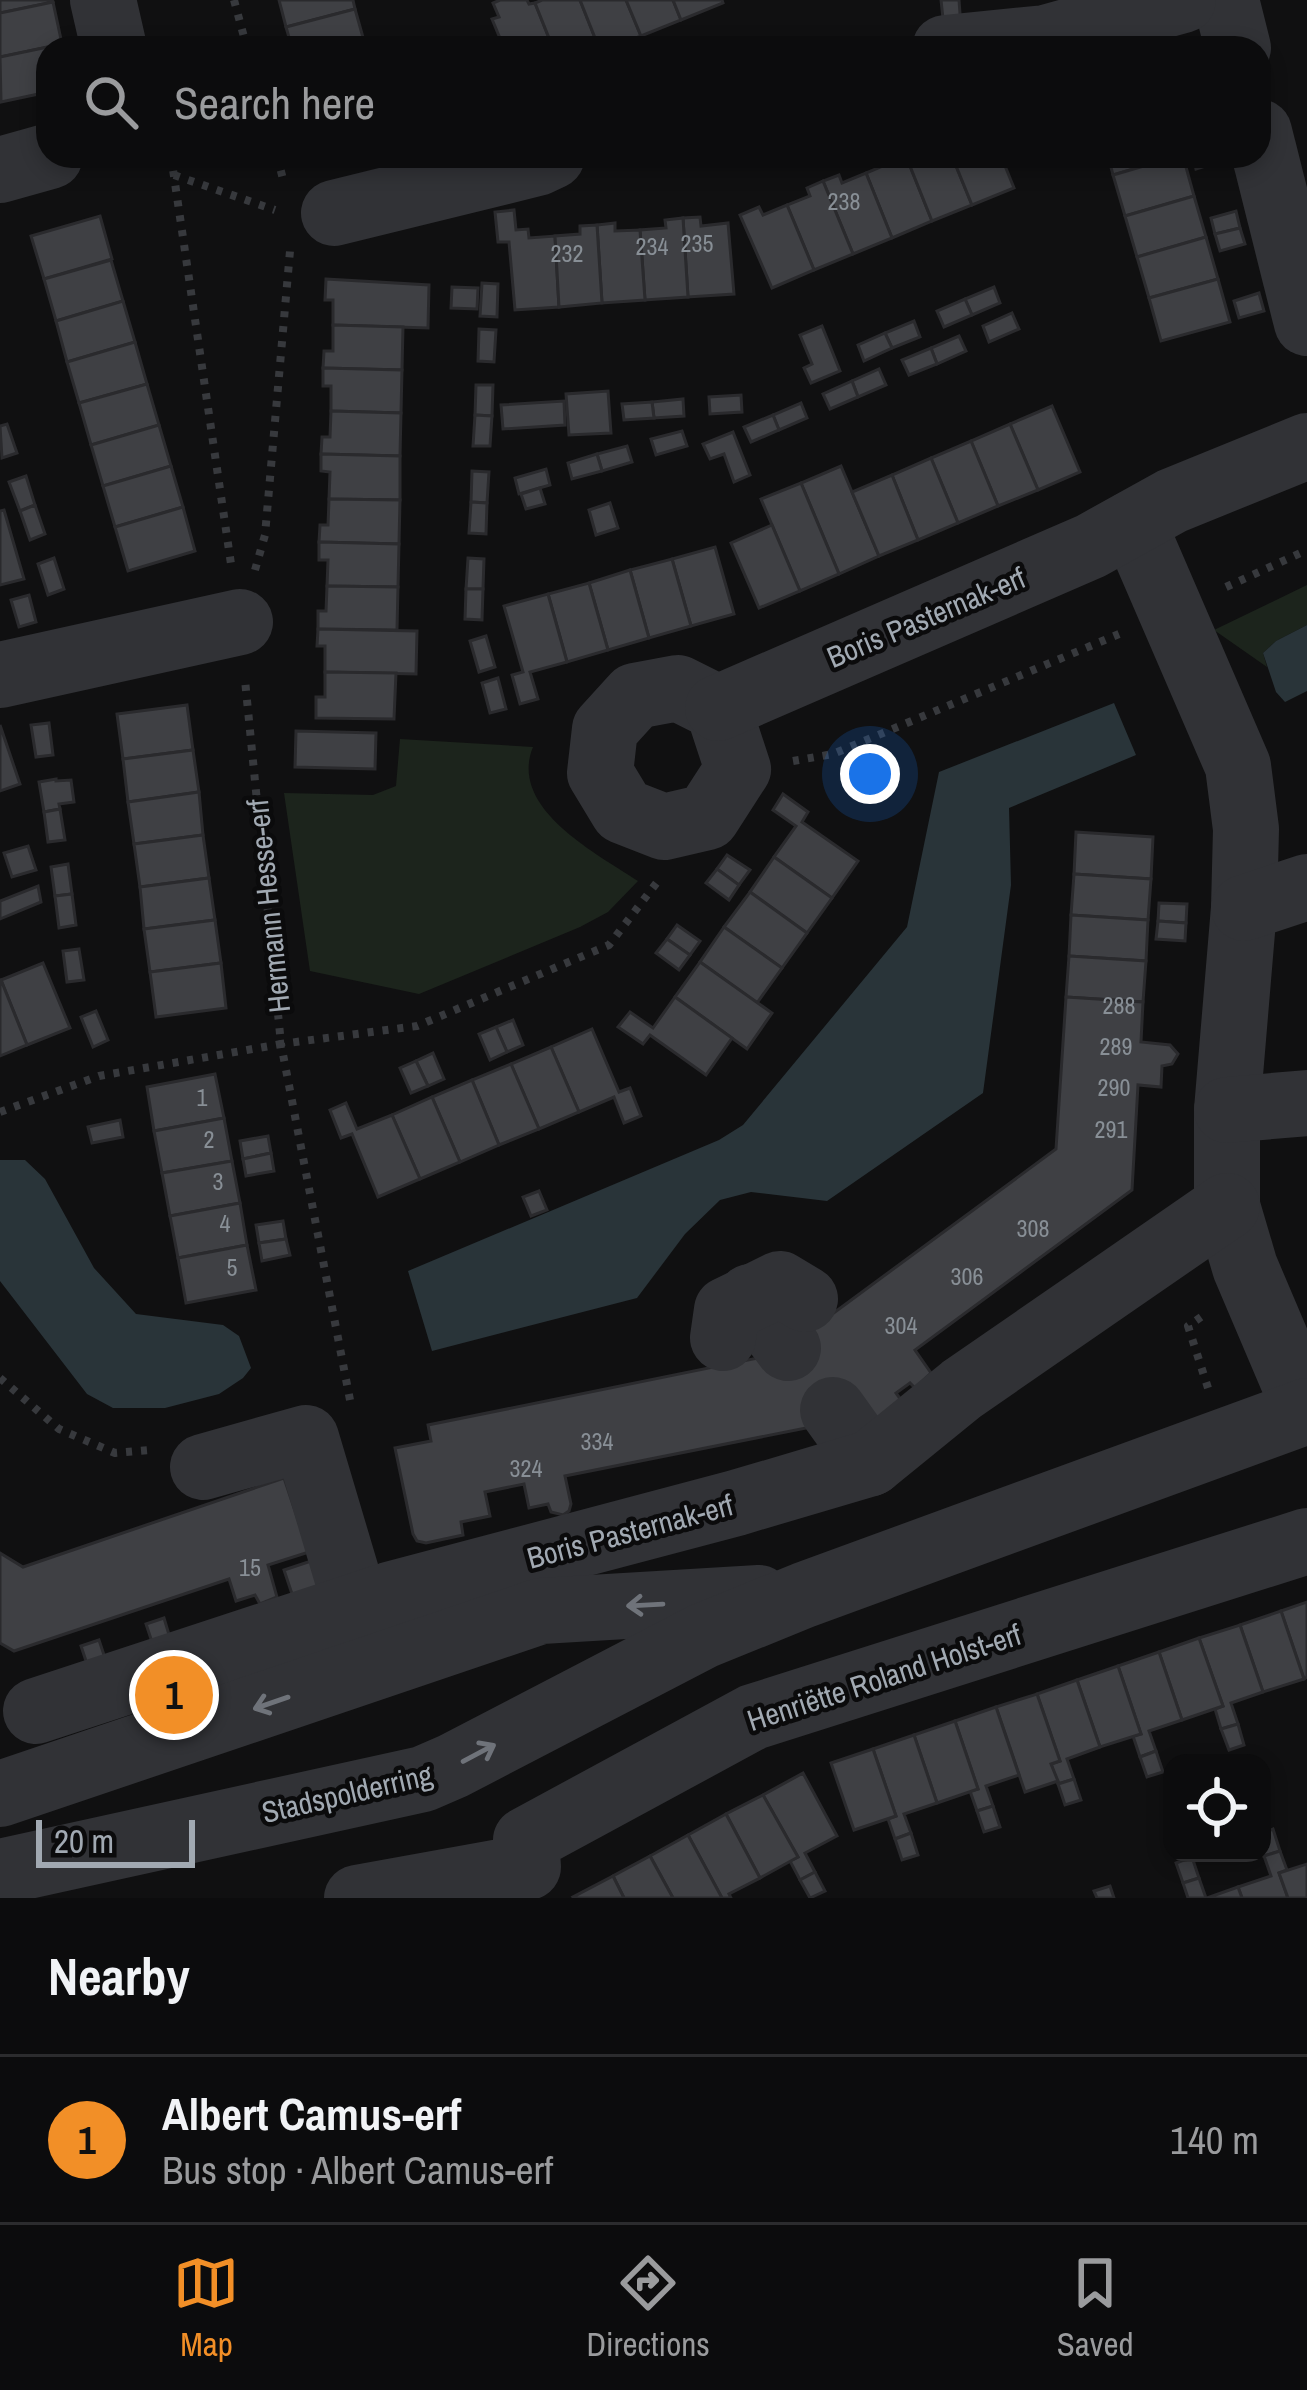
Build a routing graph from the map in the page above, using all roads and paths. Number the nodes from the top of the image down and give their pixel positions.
1 (103, 0) edge
2 (234, 0) edge
3 (1183, 0) edge
4 (1226, 0) edge
5 (111, 36) edge
6 (244, 36) edge
7 (1052, 36) edge
8 (1235, 36) edge
9 (36, 160) edge
10 (173, 168) edge
11 (285, 168) edge
12 (516, 168) edge
13 (1268, 168) edge
14 (0, 170) edge
15 (174, 175) junction
16 (314, 215) junction
17 (1307, 323) edge
18 (1307, 446) edge
19 (1133, 523) junction
20 (1307, 550) edge
21 (1173, 611) junction
22 (240, 622) junction
23 (0, 675) edge
24 (718, 708) junction
25 (722, 793) junction
26 (1307, 887) edge
27 (1244, 908) junction
28 (281, 1044) junction
29 (1307, 1103) edge
30 (1227, 1110) junction
31 (0, 1112) edge
32 (1227, 1207) junction
33 (0, 1378) edge
34 (351, 1403) dead end
35 (833, 1410) dead end
36 (1307, 1412) edge
37 (871, 1463) junction
38 (203, 1467) joint
39 (1307, 1541) edge
40 (804, 1595) junction
41 (372, 1601) junction
42 (18, 1703) edge
43 (28, 1784) edge
44 (44, 1876) edge
45 (530, 1882) edge
46 (357, 1898) edge

1 - 5 street
2 - 6 path
3 - 7 street
4 - 8 street
9 - 14 street
10 - 15 path, Hermann Hesse-erf
11 - 16 path
12 - 16 street
13 - 17 street
15 - 16 path
15 - 22 path, Hermann Hesse-erf
16 - 22 path
18 - 19 street, Boris Pasternak-erf
19 - 21 street
19 - 24 street, Boris Pasternak-erf
20 - 21 path
21 - 25 path
21 - 27 street
22 - 23 street
22 - 28 path, Hermann Hesse-erf
24 - 25 street
24 - 25 street
25 - 28 path
26 - 27 street
27 - 30 street
28 - 31 path, Hermann Hesse-erf
28 - 34 path
29 - 30 street
30 - 32 street
32 - 36 street
32 - 37 street, Boris Pasternak-erf
33 - 38 path
35 - 37 street
36 - 40 street, Stadspolderring
37 - 41 street, Boris Pasternak-erf
38 - 41 street
39 - 45 street, Henriëtte Roland Holst-erf
40 -> 43 street, Stadspolderring
44 -> 40 street, Stadspolderring
41 - 42 street, Boris Pasternak-erf
42 - 43 street
45 - 46 street, Henriëtte Roland Holst-erf

